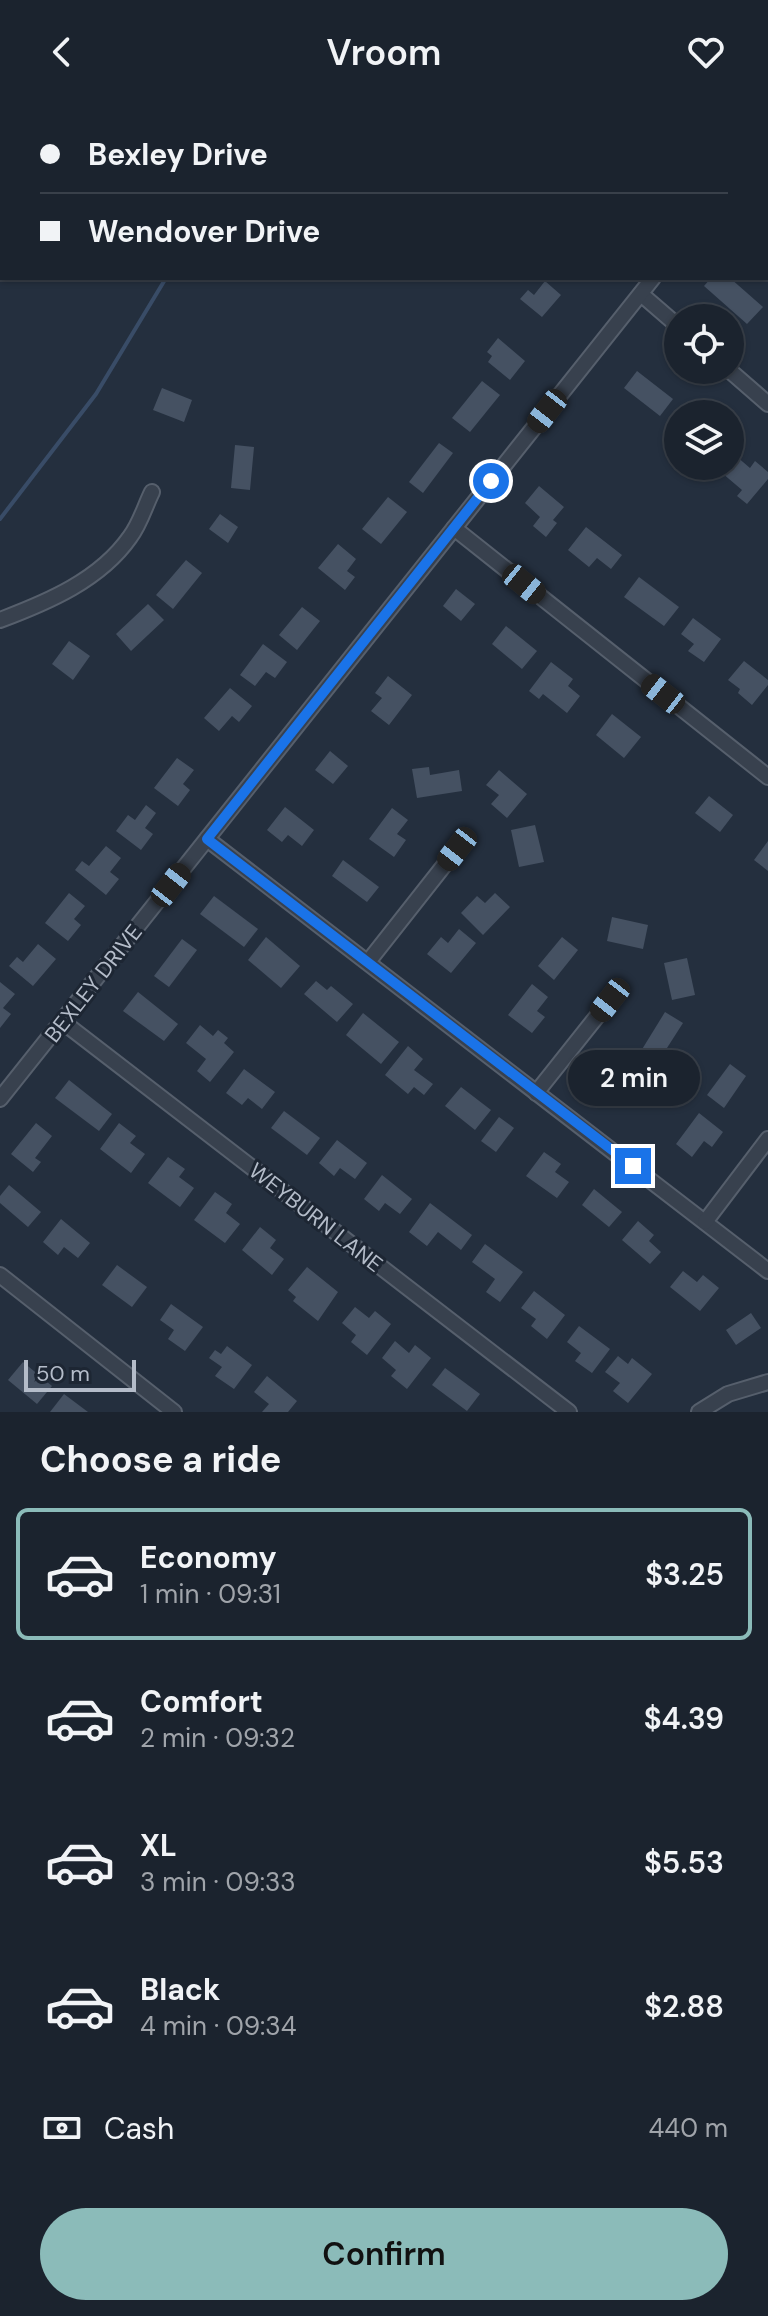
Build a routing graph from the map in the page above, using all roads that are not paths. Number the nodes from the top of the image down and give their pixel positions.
1 (652, 280) edge
2 (641, 294) junction
3 (664, 314) edge
4 (744, 383) edge
5 (768, 404) edge
6 (152, 492) dead end
7 (454, 528) junction
8 (0, 620) edge
9 (768, 777) edge
10 (207, 839) junction
11 (457, 849) dead end
12 (368, 962) junction
13 (610, 1000) dead end
14 (63, 1022) junction
15 (536, 1093) junction
16 (0, 1099) edge
17 (768, 1139) edge
18 (705, 1222) junction
19 (768, 1271) edge
20 (0, 1275) edge
21 (768, 1382) edge
22 (174, 1412) edge
23 (569, 1412) edge
24 (699, 1412) edge

1 - 2 street, BEXLEY DRIVE
2 - 3 street
2 - 7 street, BEXLEY DRIVE
4 - 5 street
6 - 8 street
7 - 9 street
7 - 10 street, BEXLEY DRIVE
10 - 12 street
10 - 14 street, BEXLEY DRIVE
11 - 12 street
12 - 15 street
13 - 15 street
14 - 16 street, BEXLEY DRIVE
14 - 23 street, WEYBURN LANE
15 - 18 street
17 - 18 street
18 - 19 street
20 - 22 street
21 - 24 street

